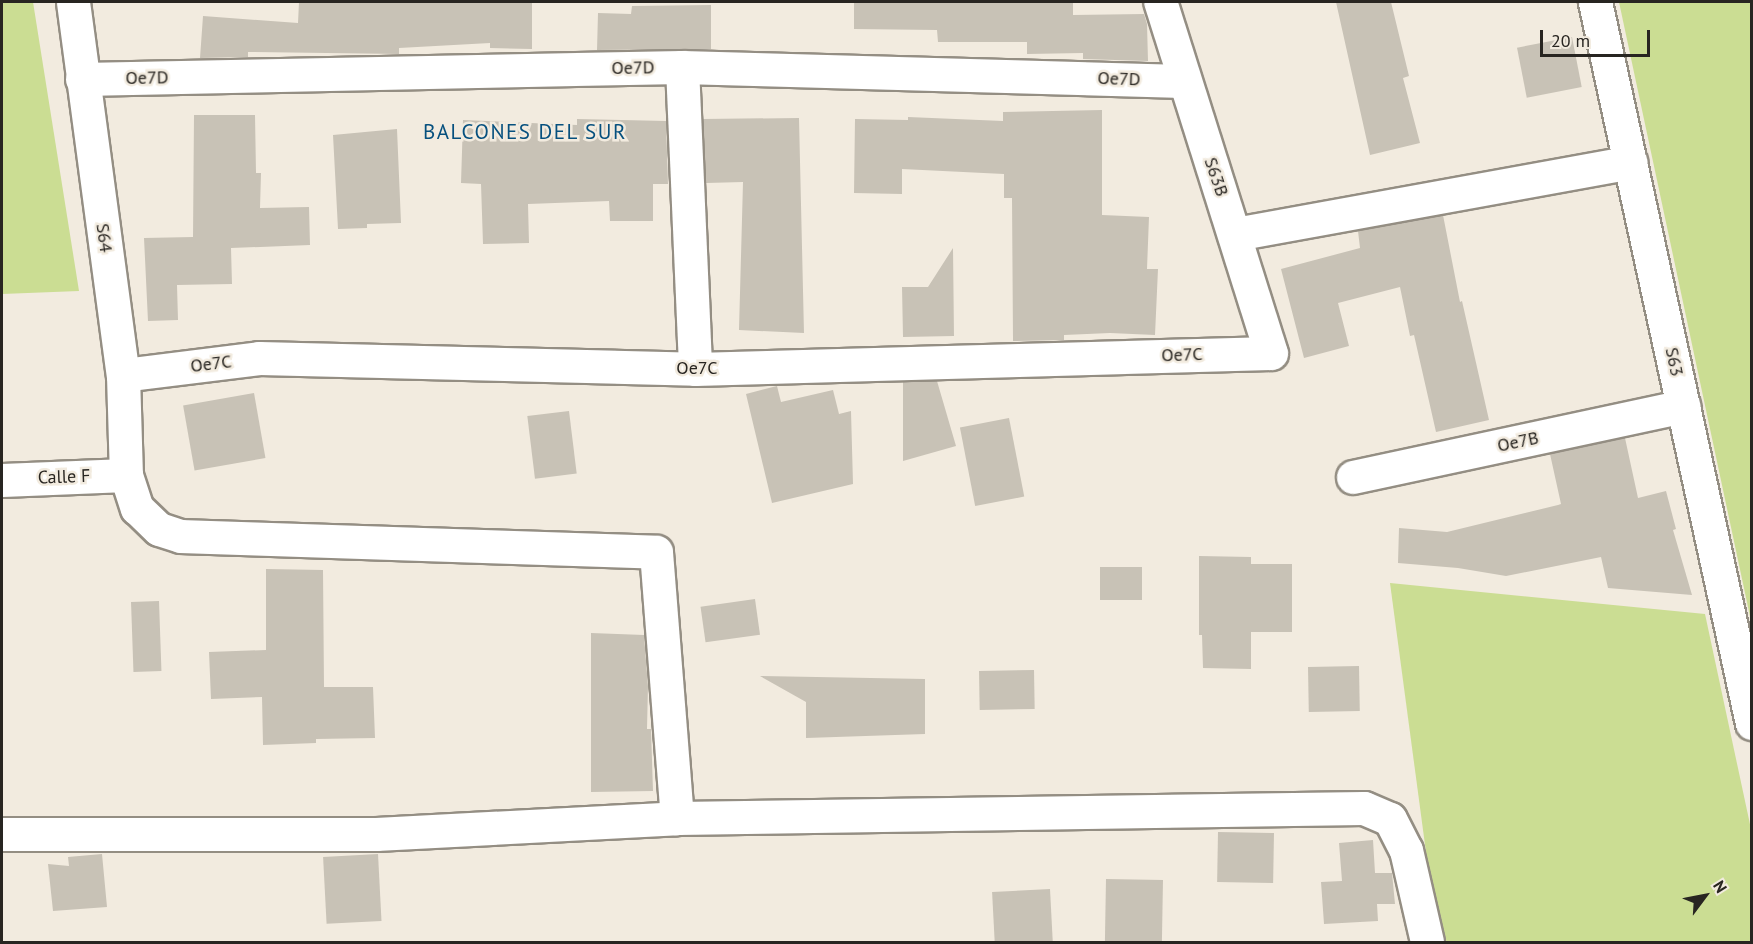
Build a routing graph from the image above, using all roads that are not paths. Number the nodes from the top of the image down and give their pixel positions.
1 (73, 2) edge
2 (1595, 2) edge
3 (1167, 3) edge
4 (682, 67) junction
5 (82, 79) junction
6 (1183, 81) junction
7 (1630, 162) junction
8 (1235, 234) junction
9 (1271, 352) joint
10 (695, 369) junction
11 (123, 375) junction
12 (1683, 406) junction
13 (126, 475) junction
14 (1353, 477) dead end
15 (2, 480) edge
16 (1752, 723) edge
17 (677, 818) junction
18 (2, 834) edge
19 (1427, 942) edge

1 - 5 street, S64
2 - 7 street, S63
3 - 6 street, S63B
4 - 5 street, Oe7D
4 - 6 street, Oe7D
4 - 10 street
5 - 11 street, S64
6 - 8 street, S63B
7 - 8 street
7 - 12 street, S63
8 - 9 street, S63B
9 - 10 street, Oe7C
10 - 11 street, Oe7C
11 - 13 street, S64
12 - 14 street, Oe7B
12 - 16 street, S63
13 - 15 street, Calle F
13 - 17 street, S64
17 - 18 street
17 - 19 street

